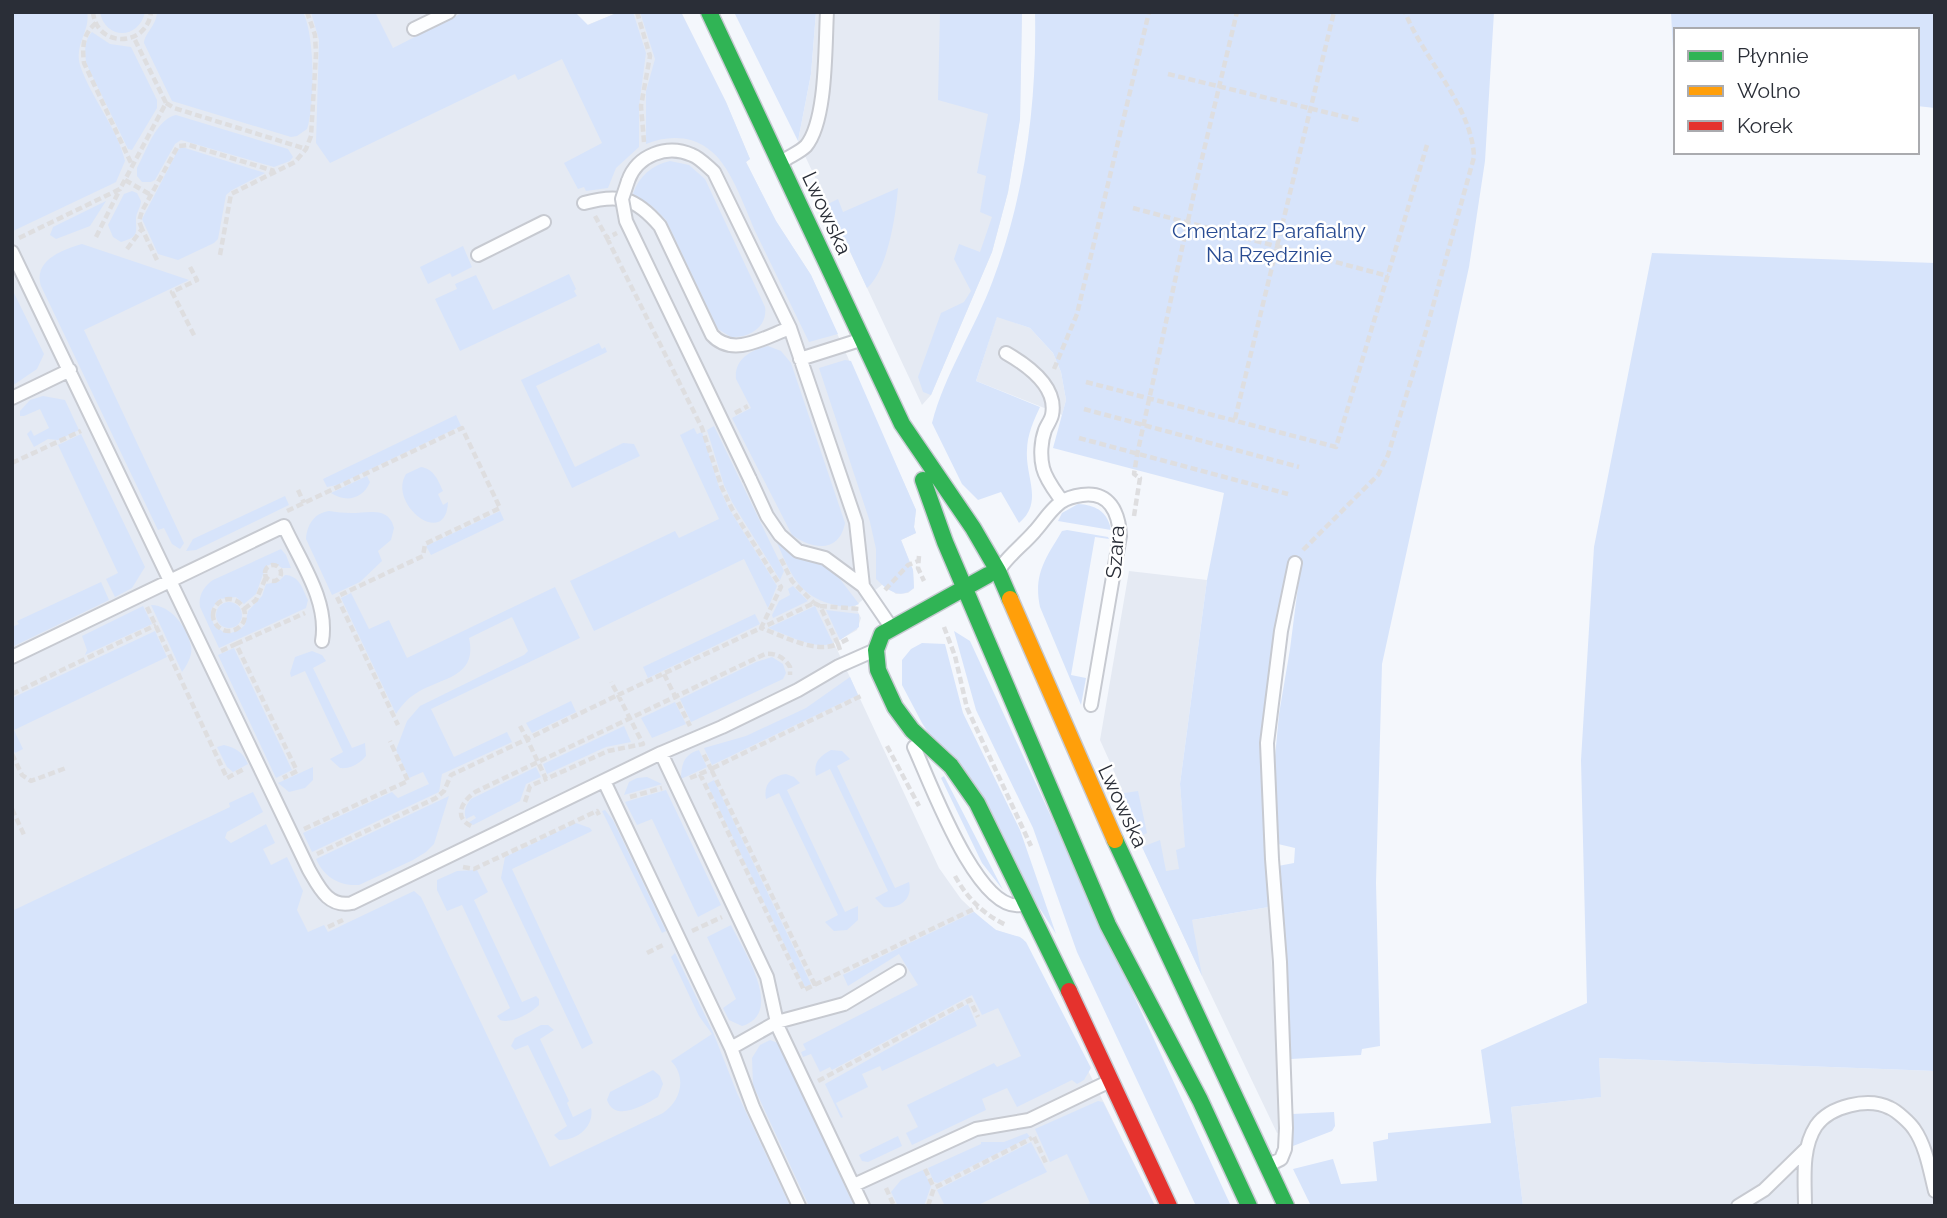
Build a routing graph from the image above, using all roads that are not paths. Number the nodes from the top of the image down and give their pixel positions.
1 (449, 12) edge
2 (709, 12) edge
3 (827, 12) edge
4 (414, 29) dead end
5 (780, 163) junction
6 (584, 203) dead end
7 (544, 222) dead end
8 (478, 255) dead end
9 (13, 257) edge
10 (790, 328) junction
11 (862, 339) junction
12 (1006, 353) dead end
13 (800, 359) junction
14 (70, 370) junction
15 (12, 398) edge
16 (906, 432) junction
17 (1062, 501) junction
18 (1295, 563) road end
19 (998, 571) junction
20 (171, 581) junction
21 (863, 586) junction
22 (964, 587) junction
23 (892, 627) junction
24 (322, 640) dead end
25 (876, 650) junction
26 (12, 657) edge
27 (1090, 705) dead end
28 (898, 711) junction
29 (661, 753) junction
30 (604, 781) junction
31 (1027, 903) junction
32 (900, 971) dead end
33 (777, 1022) junction
34 (731, 1048) junction
35 (1111, 1080) junction
36 (1806, 1150) junction
37 (1268, 1166) junction
38 (853, 1185) junction
39 (1935, 1191) edge
40 (799, 1206) edge
41 (863, 1206) edge
42 (1169, 1206) edge
43 (1249, 1206) edge
44 (1286, 1206) edge
45 (1738, 1206) edge
46 (1805, 1206) edge

1 - 4 lane
2 - 5 main road, Lwowska
3 - 5 lane
5 - 11 main road, Lwowska
6 - 10 lane
7 - 8 lane
9 - 14 lane
10 - 13 lane
10 - 21 lane, bridge
11 - 13 lane
11 - 16 main road, Lwowska
12 - 17 lane
13 - 21 lane
14 - 15 lane
14 - 20 lane
16 - 19 main road, Lwowska
16 - 22 main road, Lwowska
17 - 19 lane
17 - 27 lane, Szara
18 - 37 lane
19 - 22 main road
19 - 37 main road, Lwowska
20 - 24 lane
20 - 26 lane
20 - 30 lane
21 - 23 lane
22 - 23 main road
22 - 43 main road, Lwowska
23 - 25 main road
25 - 28 main road
25 - 29 lane
28 - 31 main road
28 - 31 lane
29 - 30 lane
29 - 33 lane
30 - 34 lane
31 - 35 main road
32 - 33 lane
33 - 34 lane
33 - 38 lane
34 - 40 lane
35 - 38 lane
35 - 42 main road
36 - 39 lane
36 - 45 lane
36 - 46 lane
37 - 44 main road, Lwowska
38 - 41 lane

